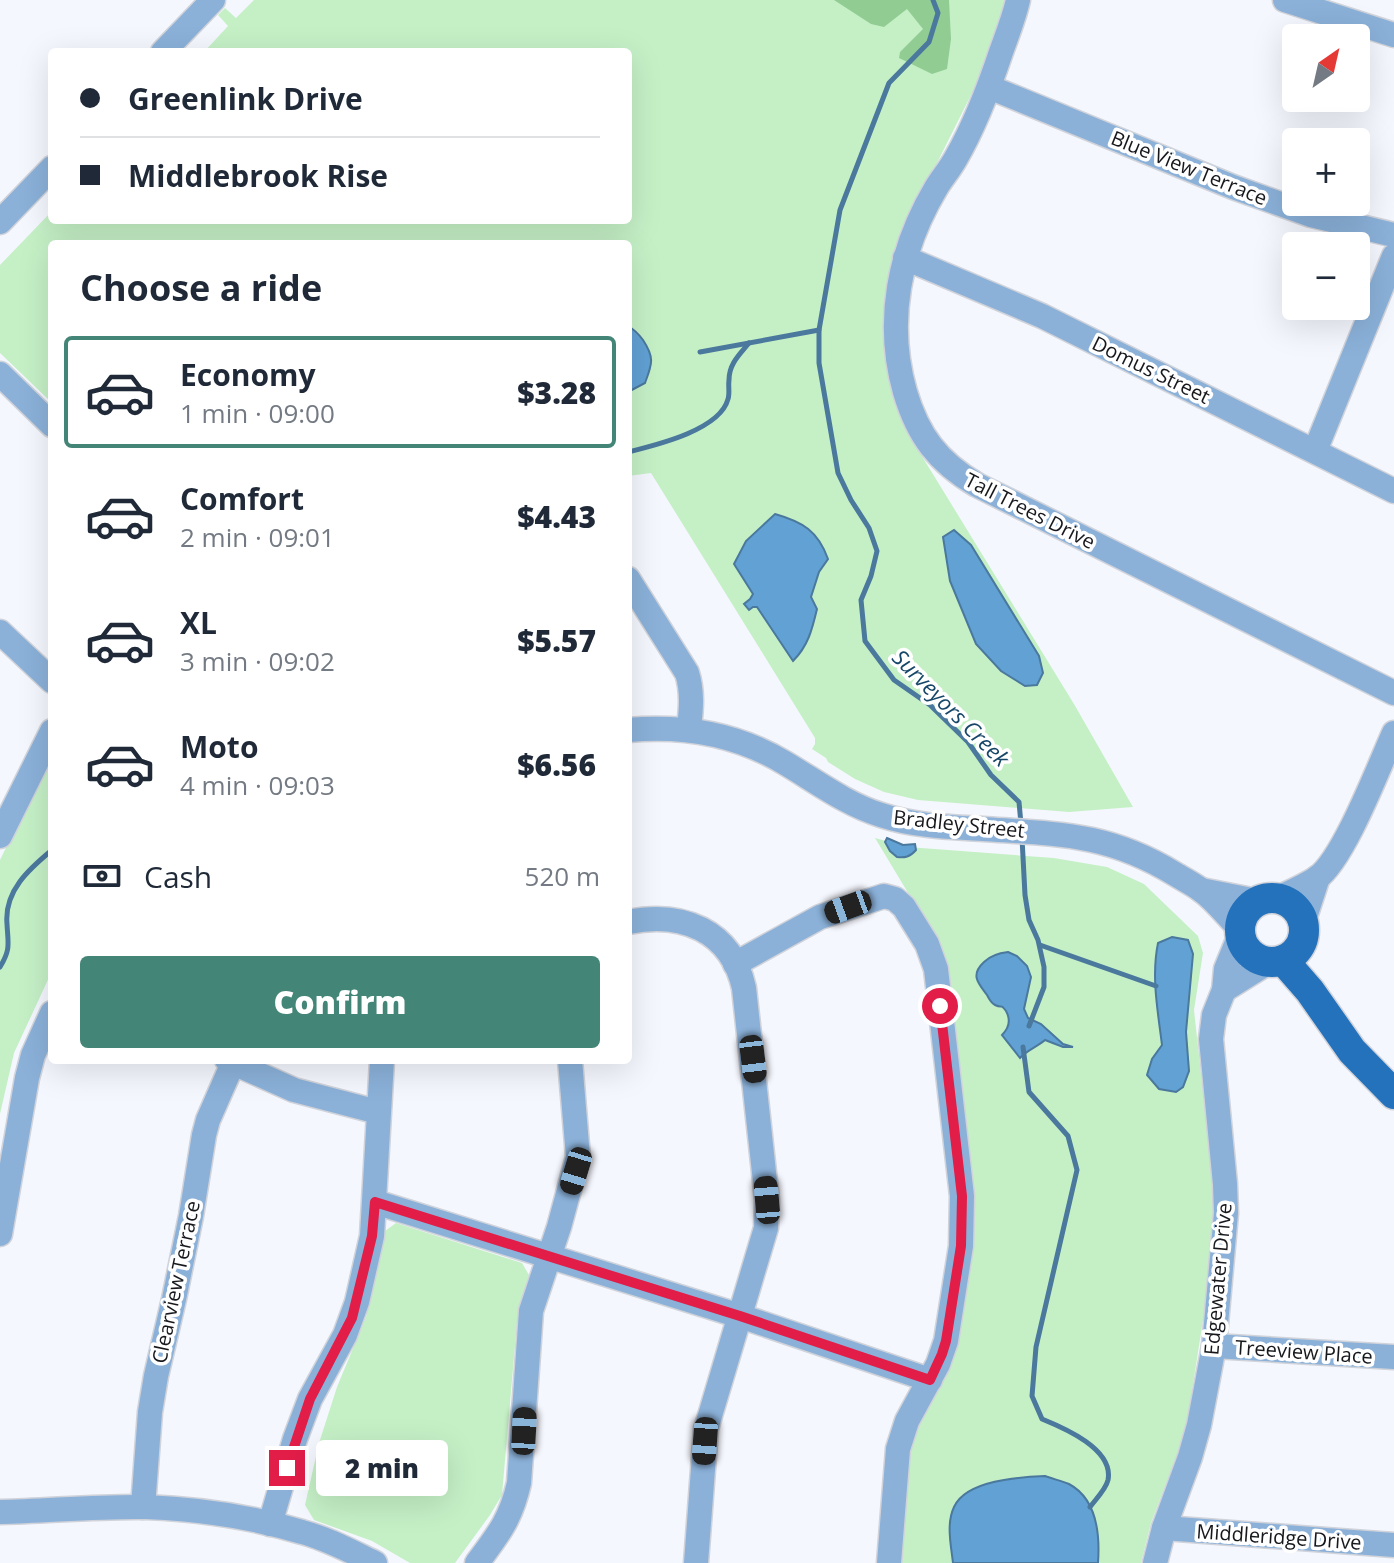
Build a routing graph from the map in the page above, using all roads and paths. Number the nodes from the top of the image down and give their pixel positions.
1 (213, 0) edge
2 (1018, 0) edge
3 (1285, 0) edge
4 (1394, 35) edge
5 (167, 48) edge
6 (989, 87) junction
7 (48, 172) edge
8 (0, 222) edge
9 (1394, 235) edge
10 (1394, 256) edge
11 (905, 258) junction
12 (0, 374) edge
13 (48, 421) edge
14 (1315, 451) junction
15 (1394, 491) edge
16 (632, 585) edge
17 (0, 632) edge
18 (48, 677) edge
19 (1394, 693) edge
20 (689, 729) junction
21 (632, 730) edge
22 (1394, 733) edge
23 (48, 739) edge
24 (0, 836) edge
25 (1318, 877) junction
26 (1201, 890) junction
27 (1267, 900) junction
28 (632, 921) edge
29 (1240, 931) junction
30 (1290, 946) junction
31 (735, 964) junction
32 (1224, 990) junction
33 (48, 1022) edge
34 (229, 1064) edge
35 (235, 1064) edge
36 (382, 1064) edge
37 (570, 1064) edge
38 (1394, 1079) edge
39 (1394, 1094) edge
40 (378, 1112) junction
41 (375, 1202) junction
42 (0, 1234) edge
43 (549, 1255) junction
44 (740, 1316) junction
45 (1214, 1346) junction
46 (1394, 1357) edge
47 (930, 1380) junction
48 (143, 1507) junction
49 (0, 1512) edge
50 (270, 1524) junction
51 (1164, 1528) junction
52 (1394, 1545) edge
53 (1356, 1553) edge
54 (375, 1563) edge
55 (477, 1563) edge
56 (696, 1563) edge
57 (889, 1563) edge
58 (1155, 1563) edge

1 - 5 street
2 - 6 street, Tall Trees Drive
3 - 4 street
6 - 9 street, Blue View Terrace
6 - 11 street, Tall Trees Drive
7 - 8 street
10 - 14 street
11 - 14 street, Domus Street
11 - 19 street, Tall Trees Drive
12 - 13 street
14 - 15 street, Domus Street
16 - 20 street
17 - 18 street
20 - 21 street, Bradley Street
20 - 26 street, Bradley Street
22 - 25 street
23 - 24 street
25 - 27 street
25 - 30 street
26 - 27 street, Bradley Street
26 - 29 street, Bradley Street
27 - 29 main road
27 - 30 main road
28 - 31 street
29 - 30 main road
29 - 32 street, Edgewater Drive
30 - 32 street
30 - 38 main road
30 - 39 main road
31 - 44 street
31 - 47 street
32 - 45 street, Edgewater Drive
33 - 42 street
34 - 48 street, Clearview Terrace
35 - 40 street
36 - 40 street
37 - 43 street
40 - 41 street
41 - 43 street
41 - 50 street
43 - 44 street
43 - 55 street
44 - 47 street
44 - 56 street
45 - 46 street, Treeview Place
45 - 51 street, Edgewater Drive
47 - 57 street
48 - 49 street
48 - 50 street
50 - 54 street
51 - 53 street, Middleridge Drive
51 - 58 street, Edgewater Drive
52 - 53 street, Middleridge Drive

